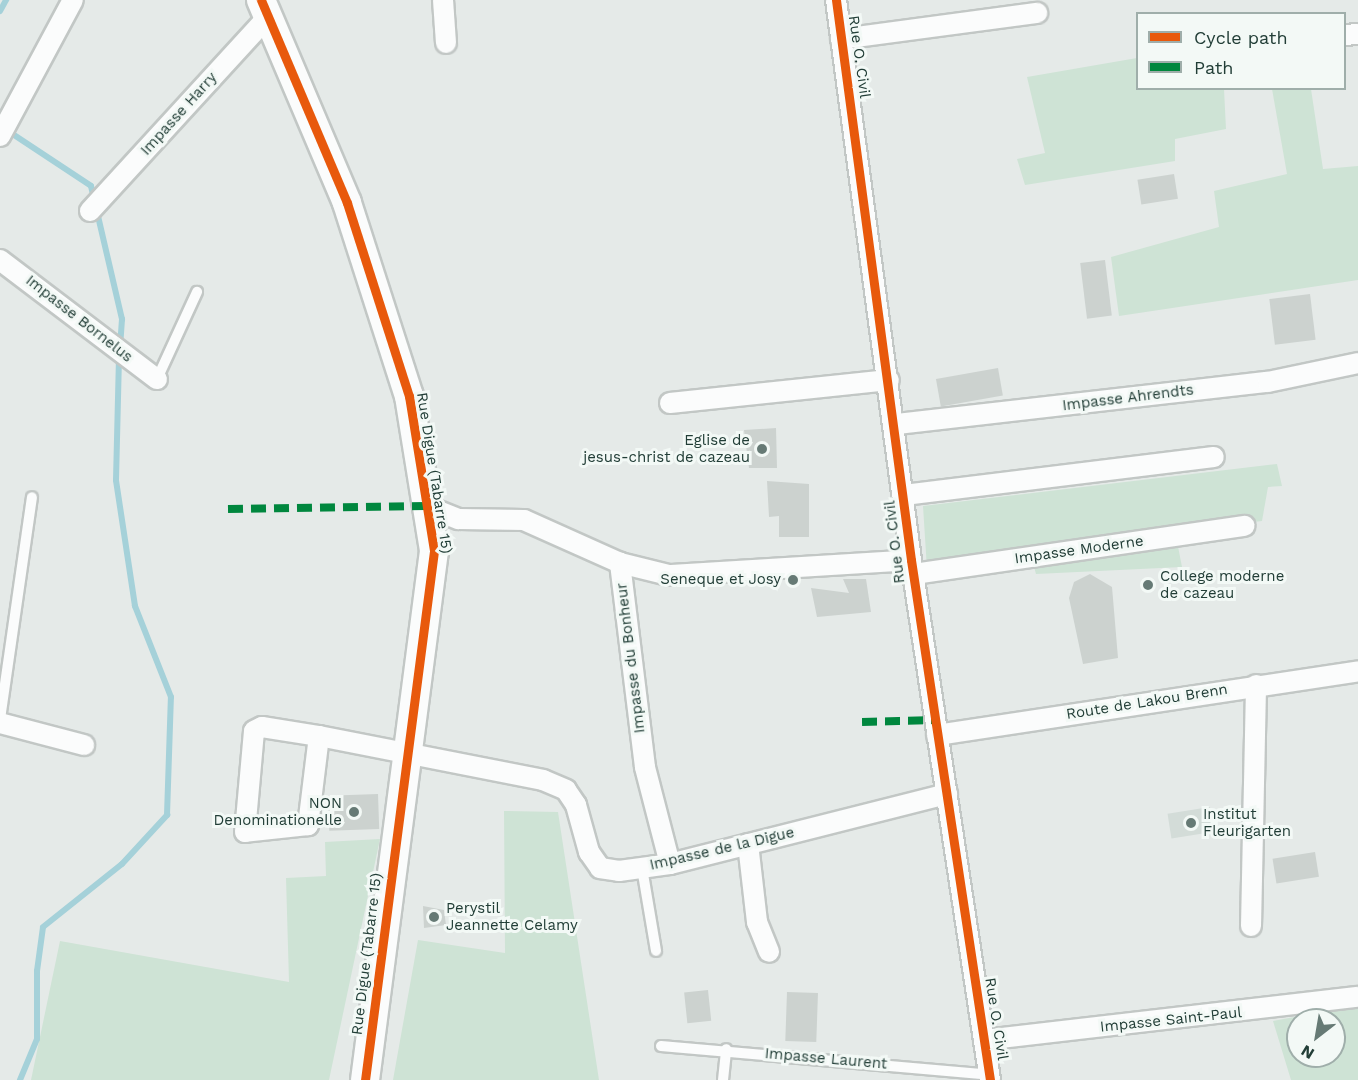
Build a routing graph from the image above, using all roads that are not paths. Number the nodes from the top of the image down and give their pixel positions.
1 (73, 0) edge
2 (443, 0) edge
3 (836, 0) edge
4 (264, 8) edge
5 (1037, 13) dead end
6 (841, 39) junction
7 (446, 43) dead end
8 (0, 136) edge
9 (90, 211) dead end
10 (0, 260) edge
11 (197, 292) dead end
12 (1358, 363) edge
13 (157, 379) joint
14 (889, 380) junction
15 (670, 403) dead end
16 (897, 423) junction
17 (1214, 457) dead end
18 (904, 495) junction
19 (32, 497) dead end
20 (426, 506) junction
21 (1245, 526) dead end
22 (620, 563) junction
23 (912, 567) junction
24 (1358, 671) edge
25 (1256, 685) junction
26 (0, 721) edge
27 (937, 735) junction
28 (319, 736) junction
29 (84, 745) dead end
30 (405, 754) junction
31 (947, 794) junction
32 (748, 844) junction
33 (670, 864) junction
34 (642, 867) junction
35 (1251, 926) dead end
36 (656, 951) dead end
37 (769, 952) dead end
38 (1358, 997) edge
39 (984, 1040) junction
40 (661, 1046) dead end
41 (726, 1050) junction
42 (990, 1077) edge
43 (365, 1080) edge
44 (723, 1080) edge

1 - 8 street
2 - 7 street
3 - 6 street, Rue O. Civil
4 - 9 street, Impasse Harry
4 - 20 street, Rue Digue (Tabarre 15)
5 - 6 street
6 - 14 street, Rue O. Civil
10 - 13 street, Impasse Bornelus
11 - 13 lane
12 - 16 street, Impasse Ahrendts
14 - 15 street
14 - 16 street, Rue O. Civil
16 - 18 street, Rue O. Civil
17 - 18 street
18 - 23 street, Rue O. Civil
19 - 26 lane
20 - 22 street
20 - 30 street, Rue Digue (Tabarre 15)
21 - 23 street, Impasse Moderne
22 - 23 street, Impasse du Bonheur
22 - 33 street, Impasse du Bonheur
23 - 27 street, Rue O. Civil
24 - 25 street, Route de Lakou Brenn
25 - 27 street, Route de Lakou Brenn
25 - 35 street
26 - 29 street
27 - 31 street, Rue O. Civil
28 - 28 street
28 - 30 street
30 - 34 street, Impasse de la Digue
30 - 43 street, Rue Digue (Tabarre 15)
31 - 32 street, Impasse de la Digue
31 - 39 street, Rue O. Civil
32 - 33 street, Impasse de la Digue
32 - 37 street
33 - 34 street, Impasse de la Digue
34 - 36 lane
38 - 39 street, Impasse Saint-Paul
39 - 42 street, Rue O. Civil
40 - 41 lane, Impasse Laurent
41 - 42 lane, Impasse Laurent
41 - 44 lane

